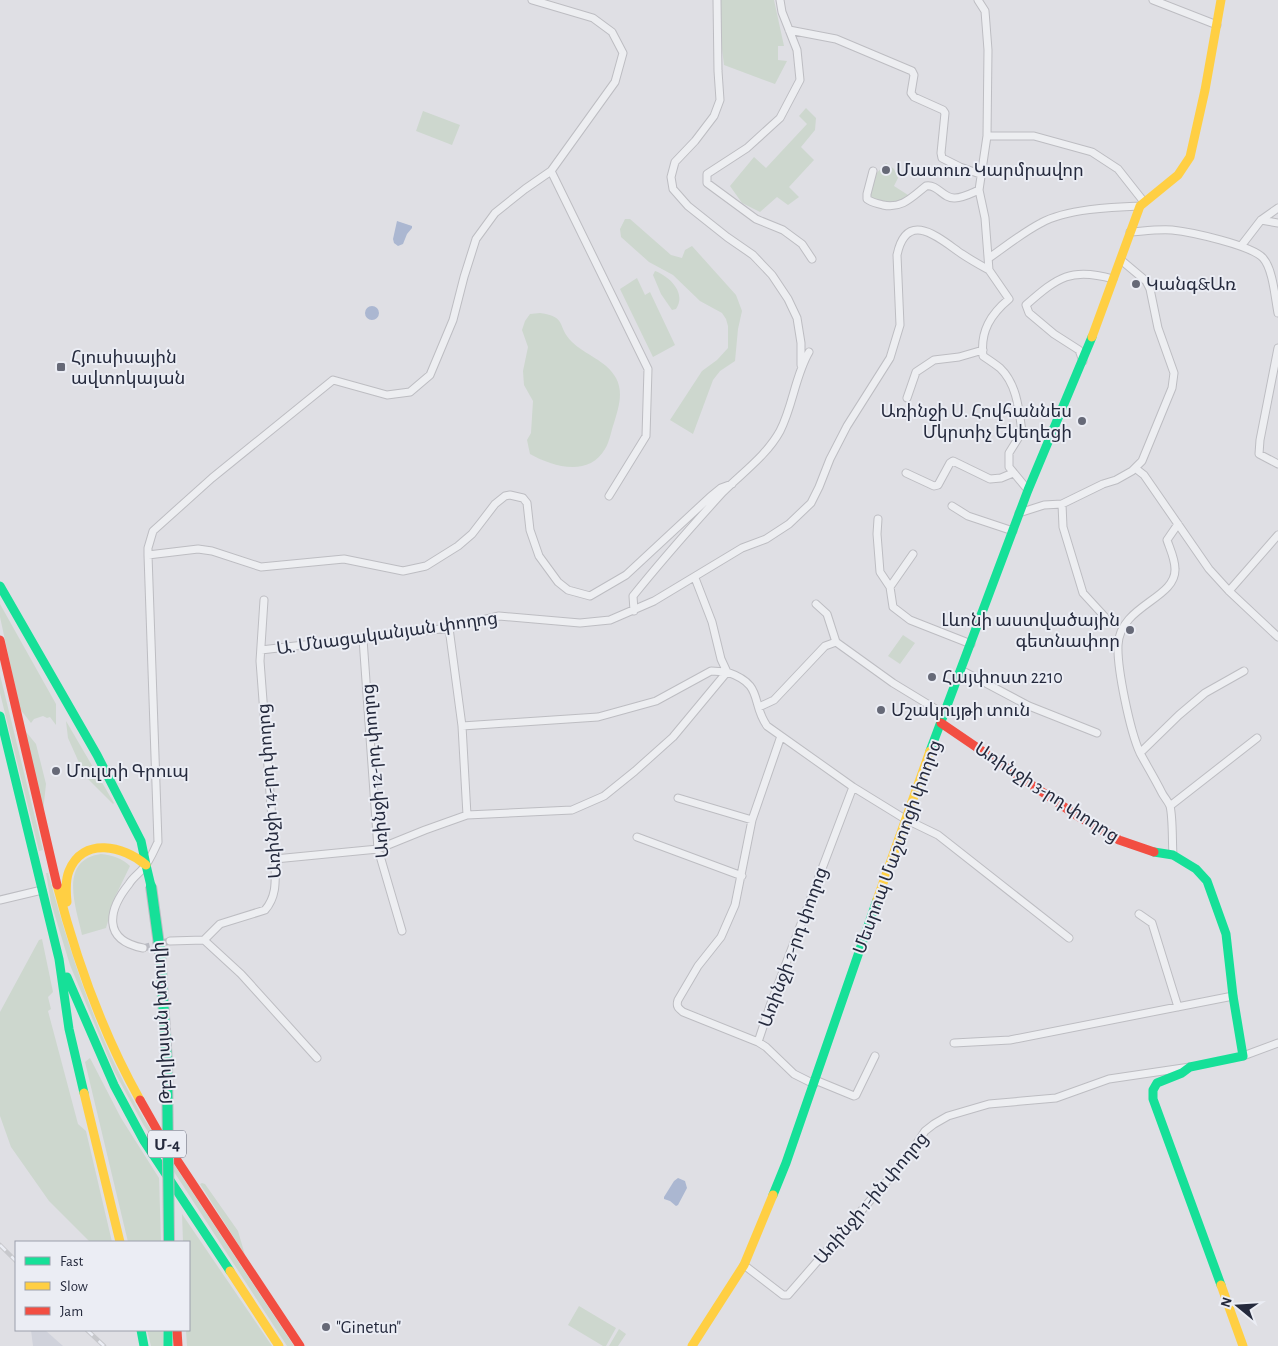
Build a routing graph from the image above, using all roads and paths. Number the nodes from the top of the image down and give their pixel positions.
1 (532, 0) edge
2 (717, 0) edge
3 (780, 0) edge
4 (978, 0) edge
5 (1153, 0) edge
6 (1221, 0) edge
7 (1217, 25) junction
8 (789, 30) junction
9 (987, 136) junction
10 (551, 171) junction
11 (873, 171) dead end
12 (980, 174) junction
13 (979, 190) junction
14 (1142, 204) junction
15 (1278, 208) edge
16 (1261, 220) junction
17 (1278, 223) edge
18 (1130, 232) junction
19 (1241, 246) junction
20 (989, 258) junction
21 (812, 259) dead end
22 (1121, 260) junction
23 (989, 270) junction
24 (1114, 279) junction
25 (1278, 313) edge
26 (1278, 348) edge
27 (982, 350) junction
28 (809, 352) dead end
29 (1083, 361) junction
30 (801, 365) junction
31 (907, 398) dead end
32 (1278, 464) edge
33 (1135, 468) junction
34 (906, 473) dead end
35 (1013, 473) junction
36 (732, 484) junction
37 (1028, 490) junction
38 (609, 496) dead end
39 (1062, 504) junction
40 (952, 506) dead end
41 (1020, 513) junction
42 (878, 518) dead end
43 (1178, 524) junction
44 (1013, 532) junction
45 (1278, 535) edge
46 (913, 554) dead end
47 (148, 555) junction
48 (695, 578) junction
49 (0, 586) edge
50 (890, 587) junction
51 (1229, 591) junction
52 (264, 600) dead end
53 (816, 604) dead end
54 (634, 611) junction
55 (1104, 617) dead end
56 (449, 628) junction
57 (1278, 637) edge
58 (363, 639) junction
59 (0, 640) edge
60 (836, 642) junction
61 (971, 644) junction
62 (261, 650) junction
63 (961, 670) junction
64 (1244, 671) dead end
65 (727, 672) junction
66 (760, 707) junction
67 (0, 716) edge
68 (943, 718) junction
69 (462, 726) junction
70 (1097, 733) dead end
71 (781, 736) junction
72 (1256, 738) dead end
73 (1140, 753) junction
74 (853, 787) junction
75 (678, 798) dead end
76 (1170, 806) junction
77 (467, 815) junction
78 (905, 819) junction
79 (752, 820) junction
80 (637, 838) dead end
81 (378, 849) junction
82 (1173, 855) junction
83 (50, 858) junction
84 (275, 859) junction
85 (35, 861) junction
86 (146, 866) junction
87 (742, 876) junction
88 (42, 890) junction
89 (0, 900) edge
90 (1139, 914) dead end
91 (67, 924) junction
92 (402, 931) dead end
93 (1069, 938) dead end
94 (204, 940) junction
95 (170, 941) tunnel mouth
96 (143, 948) tunnel mouth
97 (59, 959) junction
98 (1233, 996) junction
99 (1178, 1008) junction
100 (758, 1042) junction
101 (954, 1042) dead end
102 (1278, 1042) edge
103 (876, 1056) dead end
104 (1243, 1056) junction
105 (317, 1058) dead end
106 (1190, 1067) junction
107 (815, 1082) junction
108 (120, 1241) edge
109 (169, 1241) edge
110 (744, 1265) junction
111 (140, 1331) edge
112 (168, 1331) edge
113 (177, 1331) edge
114 (144, 1346) edge
115 (168, 1346) edge
116 (178, 1346) edge
117 (279, 1346) edge
118 (300, 1346) edge
119 (692, 1346) edge
120 (1244, 1346) edge

1 - 10 street
2 - 30 street
3 - 8 street
4 - 9 street
5 - 7 street
6 - 7 main road
7 - 14 main road
8 - 12 street
8 - 21 street
9 - 12 street
9 - 14 street
10 - 38 street
10 - 47 street
11 - 13 street
12 - 13 street
13 - 20 street
14 - 18 main road, Մեսրոպ Մաշտոցի փողոց
14 - 20 street
15 - 16 street
16 - 17 street
16 - 19 street
18 - 19 street
18 - 22 main road, Մեսրոպ Մաշտոցի փողոց
19 - 25 street
20 - 23 street
22 - 24 main road, Մեսրոպ Մաշտոցի փողոց
22 - 33 street
23 - 27 street
23 - 48 street, Ա. Մնացականյան փողոց
24 - 29 main road, Մեսրոպ Մաշտոցի փողոց
24 - 29 street
26 - 32 street
27 - 31 street
27 - 35 street
28 - 30 street
29 - 37 main road, Մեսրոպ Մաշտոցի փողոց
30 - 36 street
33 - 39 street
33 - 43 street
34 - 35 street
35 - 37 street
36 - 47 street
36 - 54 street
37 - 41 main road, Մեսրոպ Մաշտոցի փողոց
39 - 41 street
39 - 55 street
40 - 44 street
41 - 44 main road, Մեսրոպ Մաշտոցի փողոց
42 - 50 street
43 - 51 street
43 - 73 street
44 - 61 main road, Մեսրոպ Մաշտոցի փողոց
45 - 51 street
46 - 50 street
47 - 86 street
48 - 54 street, Ա. Մնացականյան փողոց
48 - 65 street
49 - 86 main road, Թբիլիսյան խճուղի
50 - 61 street
51 - 57 street
52 - 62 street, Առինջի 14-րդ փողոց
53 - 60 street
54 - 56 street, Ա. Մնացականյան փողոց
56 - 58 street, Ա. Մնացականյան փողոց
56 - 69 street
58 - 62 street, Ա. Մնացականյան փողոց
58 - 81 street, Առինջի 12-րդ փողոց
59 - 83 main road, Մ-4
60 - 66 street
60 - 68 street
61 - 63 main road, Մեսրոպ Մաշտոցի փողոց
62 - 84 street, Առինջի 14-րդ փողոց
63 - 68 main road, Մեսրոպ Մաշտոցի փողոց
63 - 70 street
64 - 73 street
65 - 66 street
65 - 69 street
65 - 77 street
66 - 71 street
67 - 85 main road, Մ-4
68 - 78 main road, Մեսրոպ Մաշտոցի փողոց
68 - 82 main road, Առինջի 3-րդ փողոց
69 - 77 street
71 - 74 street
71 - 79 street
72 - 76 street
73 - 76 street
74 - 78 street
74 - 100 street, Առինջի 2-րդ փողոց
75 - 79 street
76 - 82 street
77 - 81 street
78 - 93 street
78 - 107 main road, Մեսրոպ Մաշտոցի փողոց
79 - 87 street
80 - 87 street
81 - 84 street
81 - 92 street, Առինջի 12-րդ փողոց
82 - 98 main road, Առինջի 3-րդ փողոց
83 - 85 main road
83 - 91 main road, Մ-4
84 - 94 street, Առինջի 14-րդ փողոց
85 - 88 main road, Մ-4
86 - 91 main road
86 - 96 street
86 - 109 main road, Թբիլիսյան խճուղի, bridge
87 - 100 street
88 - 89 street
88 - 97 main road, Մ-4
90 - 99 street
91 - 118 main road, Մ-4
94 - 95 street
94 - 105 street
97 - 108 main road
97 - 117 main road, Մ-4
98 - 99 street
98 - 104 main road, Առինջի 3-րդ փողոց
99 - 101 street
100 - 107 street, Առինջի 2-րդ փողոց
102 - 104 street, Առինջի 1-ին փողոց
103 - 107 street, Առինջի 2-րդ փողոց
104 - 106 main road, Առինջի 1-ին փողոց
106 - 110 street, Առինջի 1-ին փողոց
106 - 120 main road
107 - 110 main road, Մեսրոպ Մաշտոցի փողոց
110 - 119 main road, Մեսրոպ Մաշտոցի փողոց
111 - 114 main road
112 - 115 main road
113 - 116 main road

